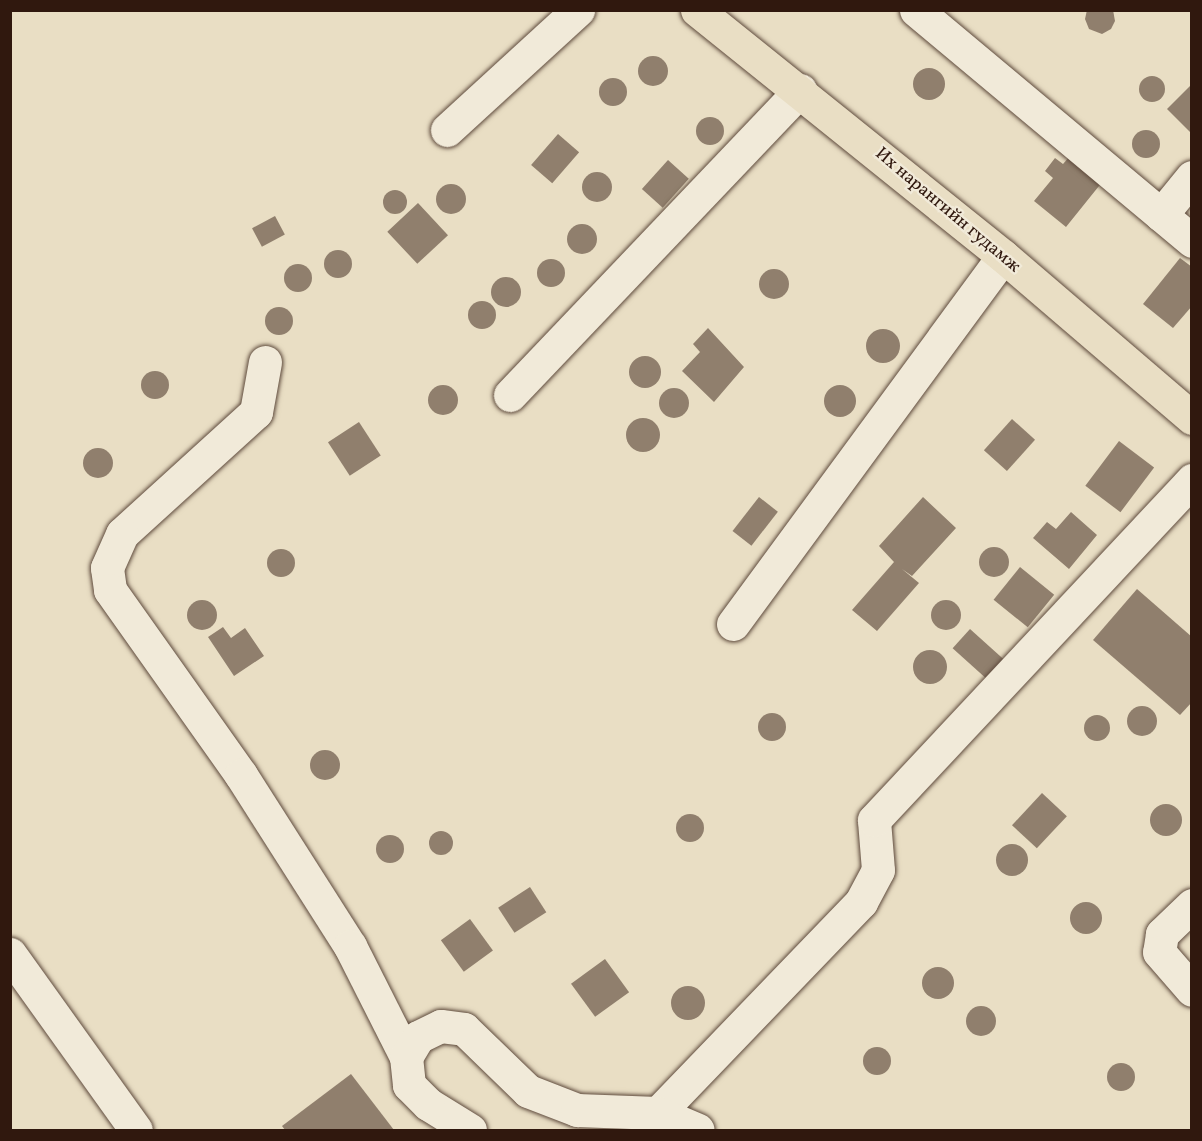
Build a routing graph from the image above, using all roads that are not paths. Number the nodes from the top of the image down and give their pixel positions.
1 (578, 10) edge
2 (697, 10) edge
3 (916, 10) edge
4 (800, 90) junction
5 (447, 130) dead end
6 (1191, 177) edge
7 (1161, 214) junction
8 (1191, 241) edge
9 (1003, 256) junction
10 (265, 362) dead end
11 (510, 395) dead end
12 (1191, 418) edge
13 (1191, 480) edge
14 (733, 624) dead end
15 (1191, 905) edge
16 (10, 954) edge
17 (1191, 990) edge
18 (406, 1057) junction
19 (658, 1113) junction
20 (136, 1131) edge
21 (470, 1131) edge
22 (698, 1131) edge

1 - 5 street
2 - 4 main road, Их нарангийн гудамж
3 - 7 street
4 - 9 main road, Их нарангийн гудамж
4 - 11 street
6 - 7 street
7 - 8 street
9 - 12 main road, Их нарангийн гудамж
9 - 14 street
10 - 18 street
13 - 19 street
15 - 17 street
16 - 20 street
18 - 19 street
18 - 21 street
19 - 22 street

